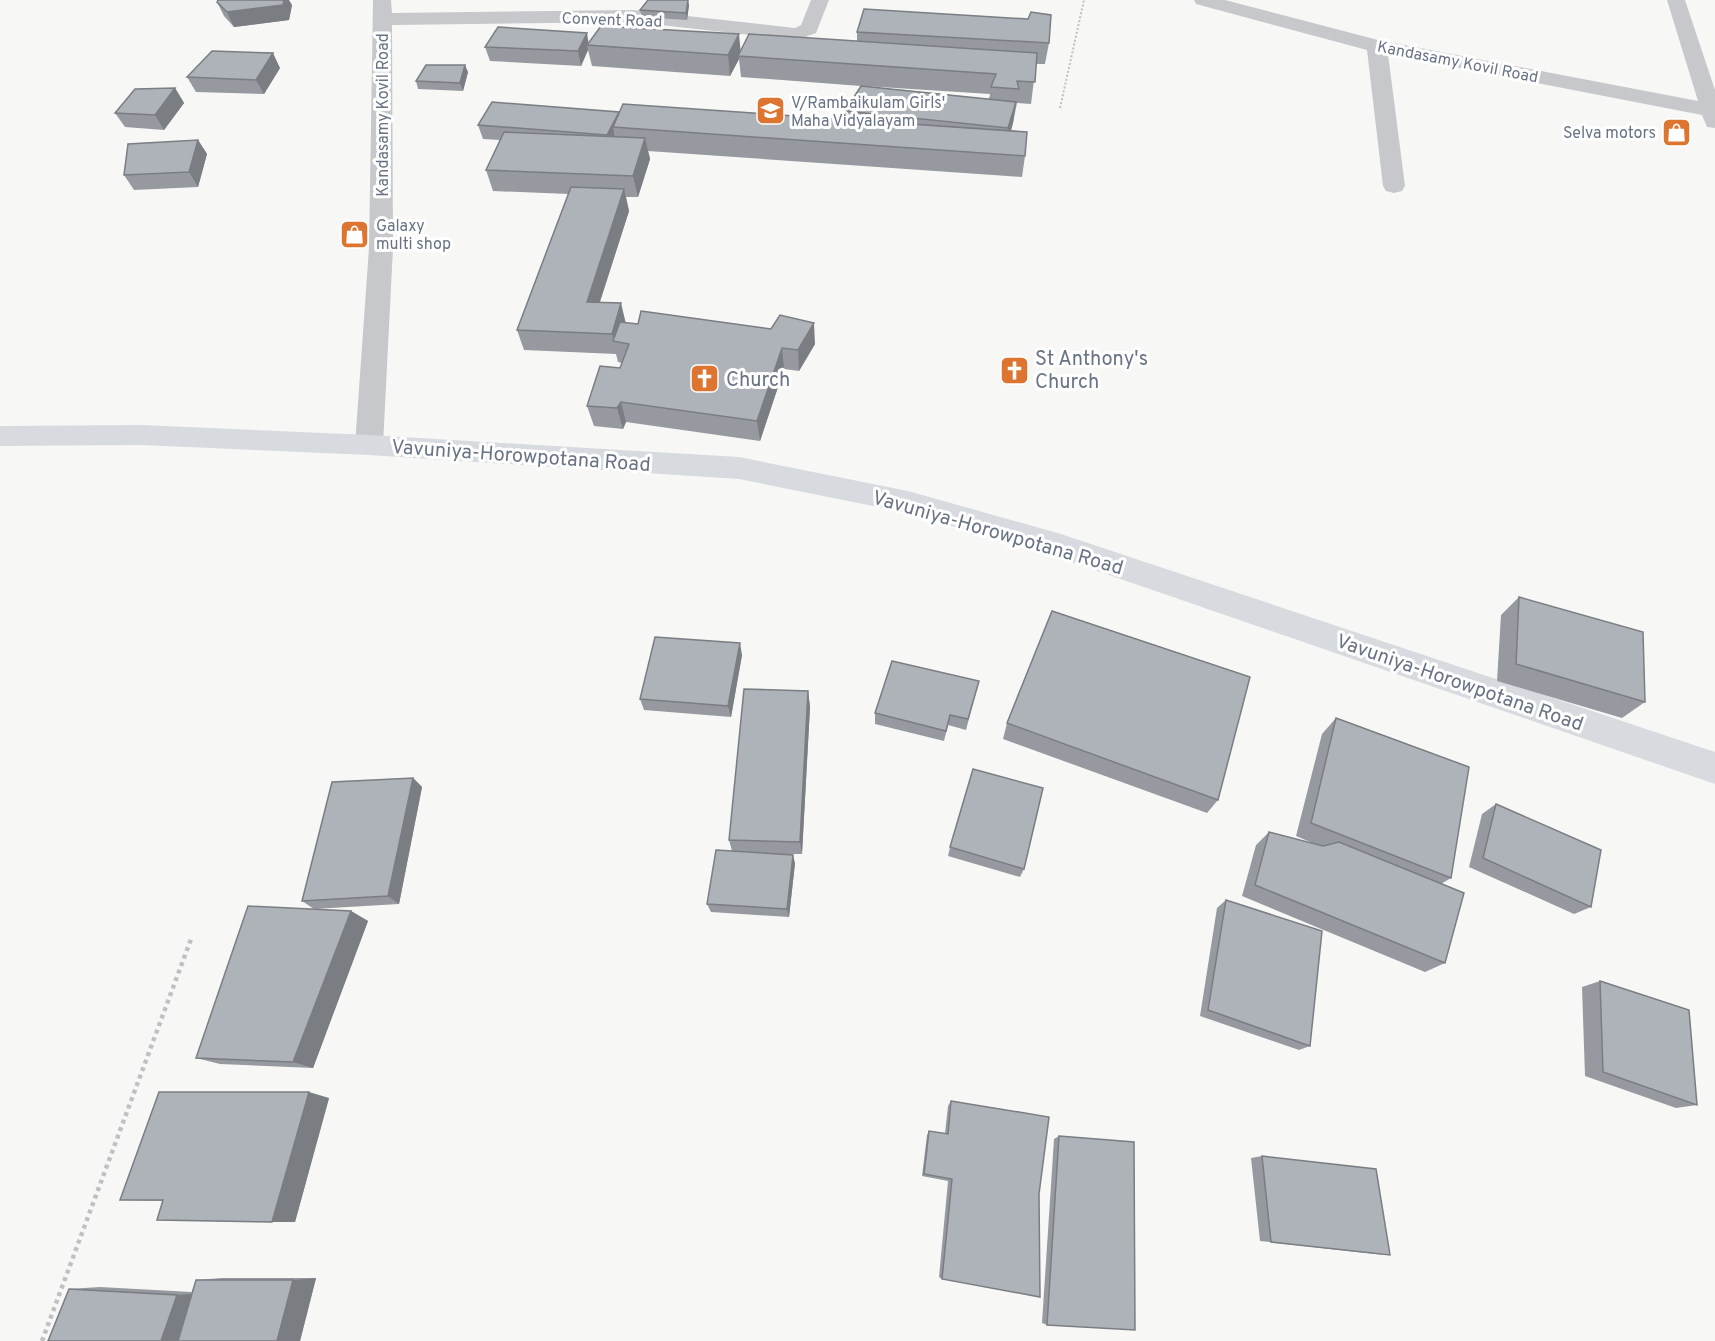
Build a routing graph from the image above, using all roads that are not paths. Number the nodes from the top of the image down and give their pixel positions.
1 (820, 0) edge
2 (1203, 0) edge
3 (1676, 0) edge
4 (632, 8) edge
5 (382, 10) edge
6 (1377, 46) junction
7 (1714, 115) edge
8 (1394, 186) dead end
9 (0, 436) edge
10 (369, 445) junction
11 (1715, 768) edge

1 - 4 street, Convent Road
2 - 6 street, Kandasamy Kovil Road
3 - 7 street
4 - 5 street, Convent Road
5 - 10 street, Kandasamy Kovil Road
6 - 7 street, Kandasamy Kovil Road
6 - 8 street
9 - 10 highway, Vavuniya-Horowpotana Road
10 - 11 highway, Vavuniya-Horowpotana Road

